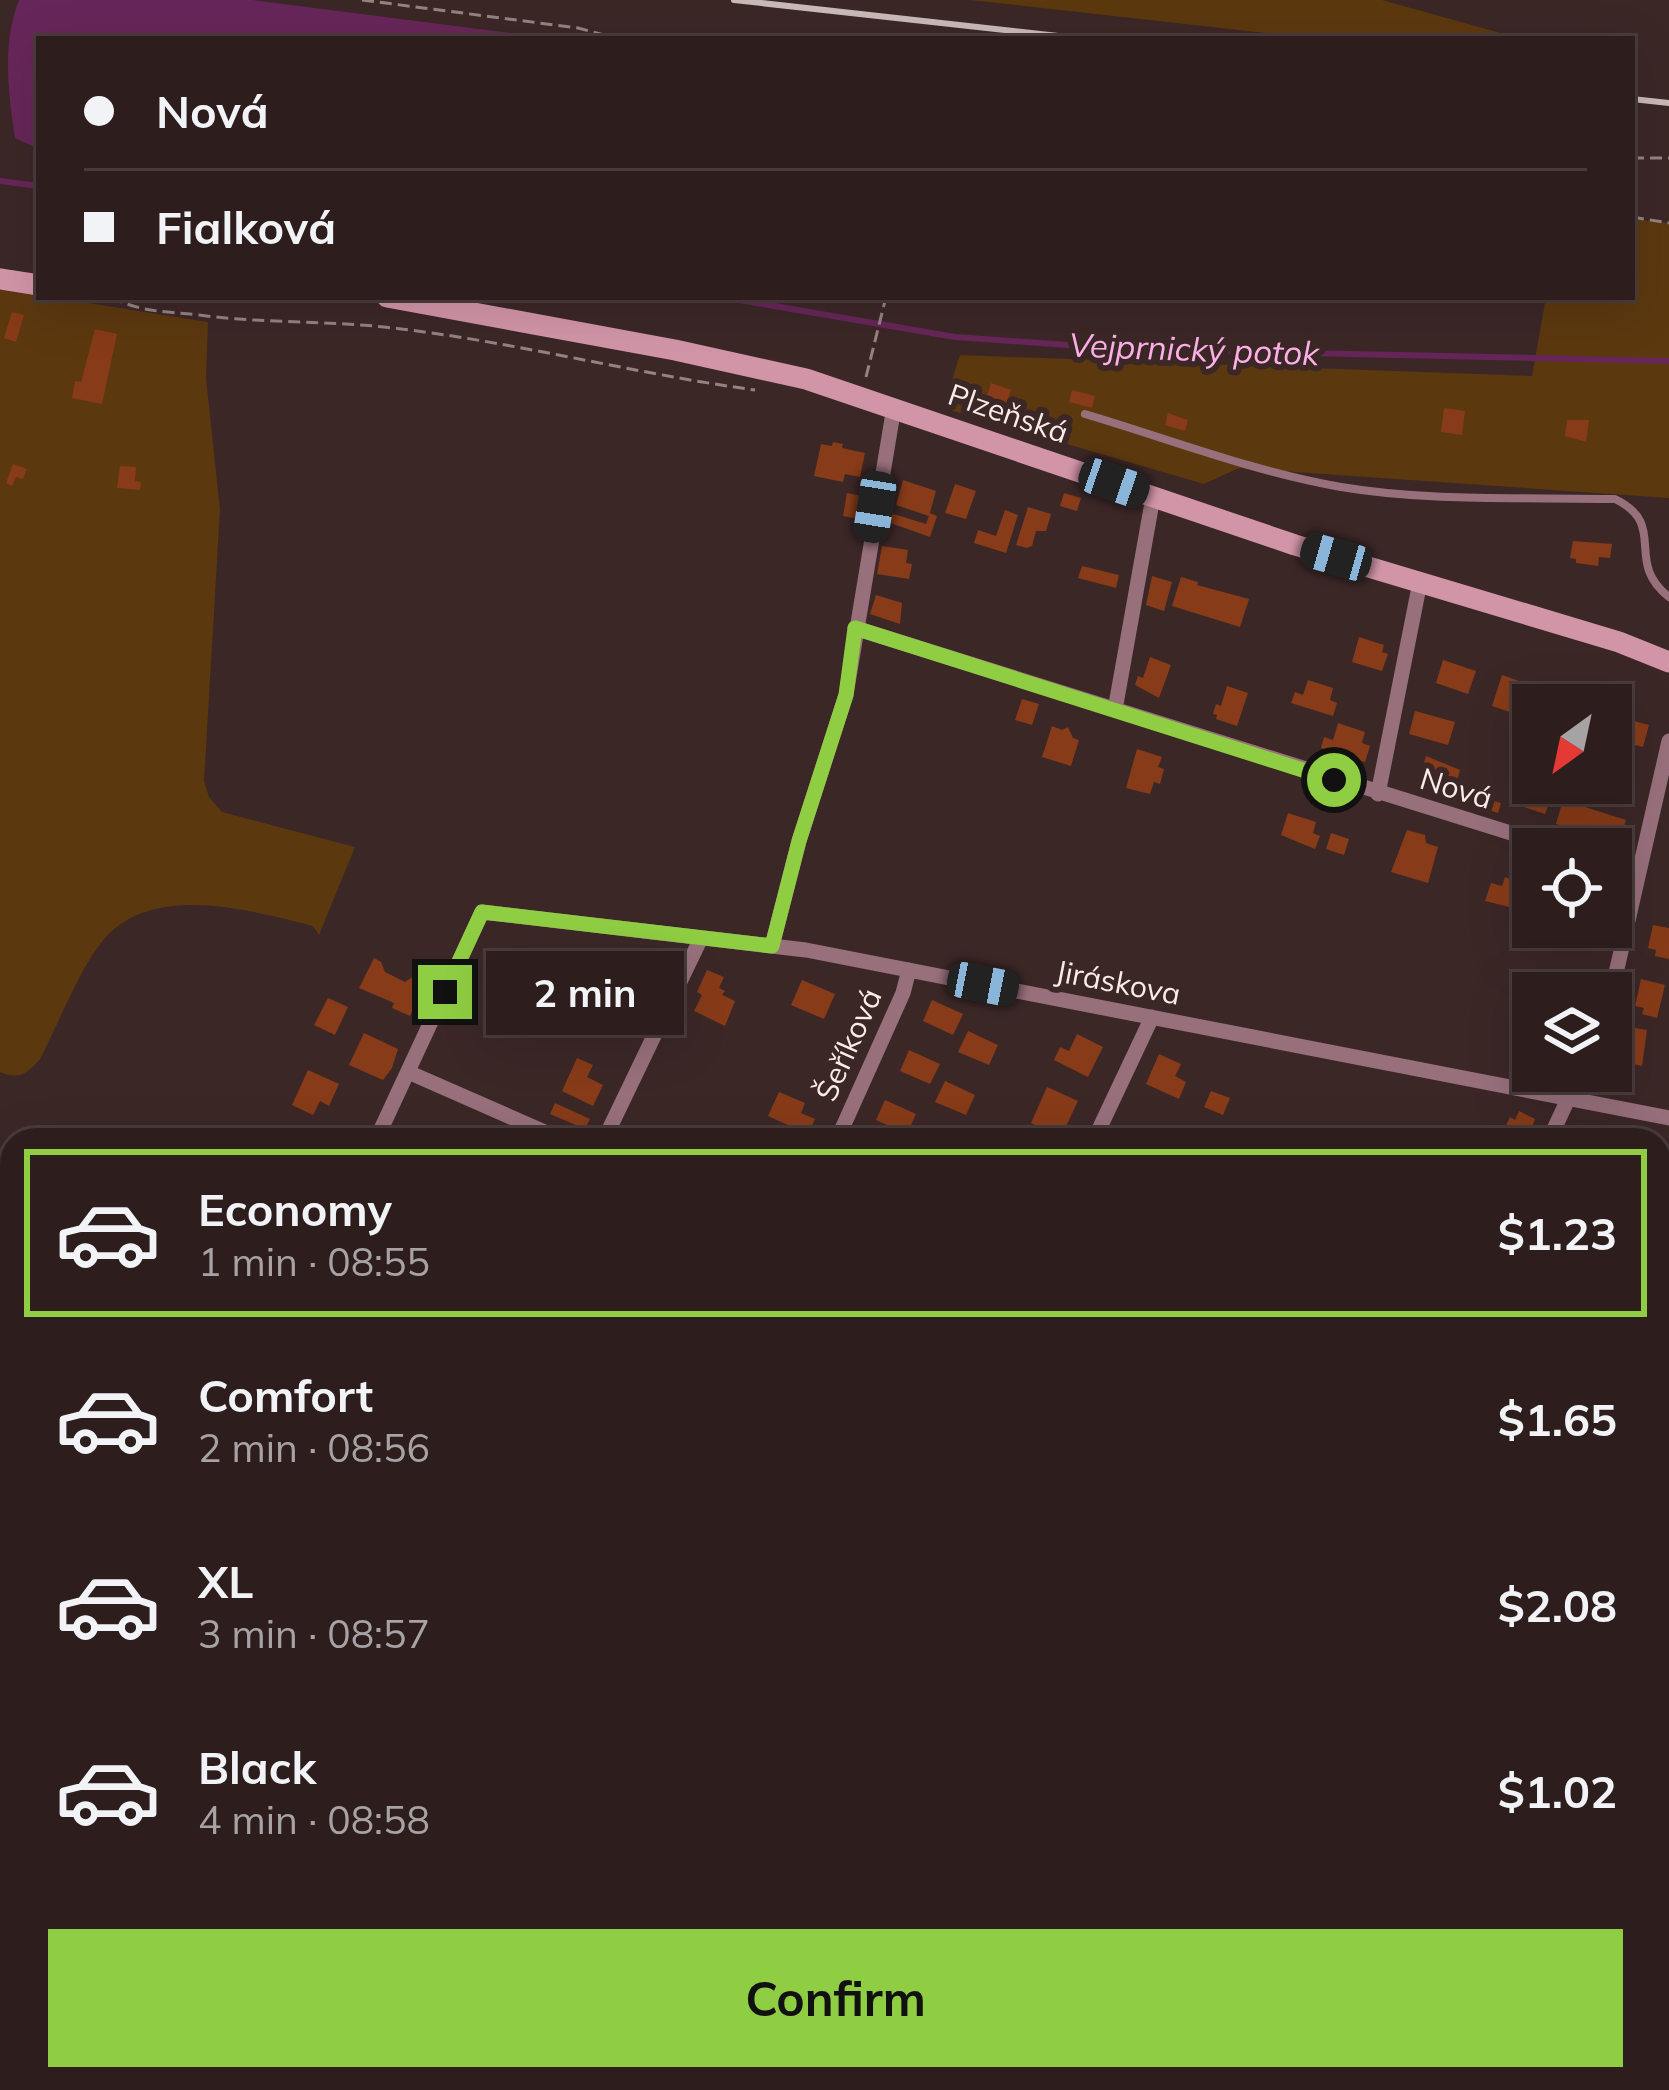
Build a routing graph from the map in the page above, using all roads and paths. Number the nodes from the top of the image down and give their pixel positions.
1 (362, 0) edge
2 (608, 36) edge
3 (1635, 158) edge
4 (1669, 158) edge
5 (1635, 217) edge
6 (1669, 223) edge
7 (0, 279) edge
8 (36, 285) edge
9 (117, 300) edge
10 (403, 300) edge
11 (885, 300) edge
12 (755, 390) dead end
13 (861, 396) junction
14 (894, 406) junction
15 (1085, 414) dead end
16 (1153, 496) junction
17 (1652, 519) dead end
18 (1657, 532) dead end
19 (1420, 582) junction
20 (1669, 597) edge
21 (855, 628) junction
22 (1669, 662) edge
23 (1114, 710) junction
24 (1669, 741) edge
25 (1378, 794) junction
26 (1512, 834) edge
27 (1632, 870) edge
28 (1638, 872) junction
29 (700, 938) junction
30 (772, 946) junction
31 (909, 970) junction
32 (1616, 972) edge
33 (1152, 1017) junction
34 (408, 1072) junction
35 (1572, 1092) edge
36 (1568, 1097) junction
37 (1669, 1118) edge
38 (382, 1128) edge
39 (536, 1128) edge
40 (610, 1128) edge
41 (842, 1128) edge
42 (1100, 1128) edge
43 (1554, 1128) edge

1 - 2 path
3 - 4 path
5 - 6 path
7 - 8 main road
9 - 12 path
10 - 13 main road, Plzeňská
11 - 13 path
13 - 14 main road, Plzeňská
14 - 16 main road, Plzeňská
14 - 21 street
15 - 17 lane
16 - 19 main road, Plzeňská
16 - 23 street
18 - 20 lane
19 - 22 main road, Plzeňská
19 - 25 street
21 - 23 street, Nová
21 - 30 street
23 - 25 street, Nová
24 - 28 street
25 - 26 street, Nová
27 - 28 street
28 - 32 street
29 - 30 street, Jiráskova
29 - 34 street, Jiráskova
29 - 40 street
30 - 31 street, Jiráskova
31 - 33 street, Jiráskova
31 - 41 street, Šeříková
33 - 36 street, Jiráskova
33 - 42 street
34 - 38 street
34 - 39 street
35 - 36 street
36 - 37 street, Jiráskova
36 - 43 street

